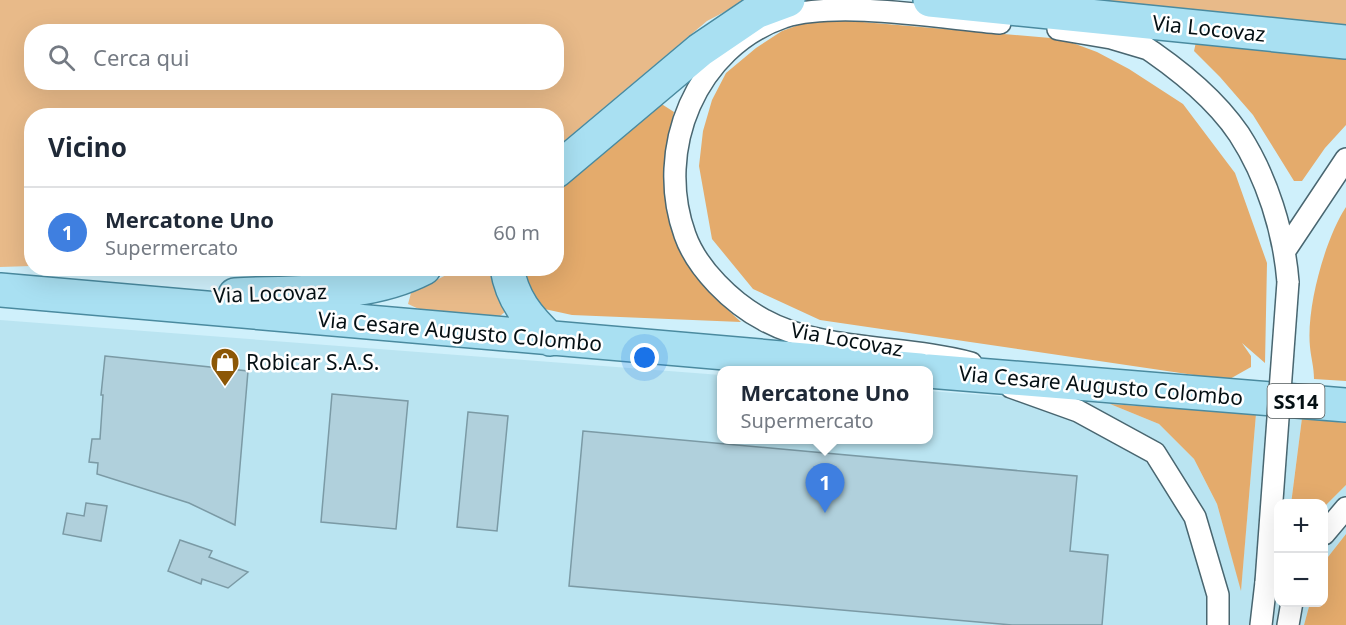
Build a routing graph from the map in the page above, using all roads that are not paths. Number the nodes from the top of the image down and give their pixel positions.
1 (788, 0) edge
2 (930, 0) edge
3 (1095, 15) junction
4 (1346, 42) edge
5 (1148, 49) junction
6 (1346, 159) edge
7 (564, 164) edge
8 (1286, 249) junction
9 (409, 276) edge
10 (509, 276) edge
11 (0, 290) edge
12 (113, 301) junction
13 (550, 339) junction
14 (872, 366) edge
15 (933, 371) edge
16 (980, 376) junction
17 (1033, 380) junction
18 (1346, 405) edge
19 (1346, 508) edge
20 (1328, 528) edge
21 (1291, 607) edge
22 (1218, 625) edge
23 (1261, 625) edge
24 (1288, 625) edge

1 - 7 main road
2 - 3 main road, Via Locovaz
3 - 4 main road, Via Locovaz
3 - 5 street
5 - 8 street
5 - 17 street, Via Locovaz
6 - 8 street
8 - 23 street, bridge
9 - 12 main road, Via Locovaz
10 - 13 main road
11 - 12 main road, Via Cesare Augusto Colombo
12 - 13 main road, Via Cesare Augusto Colombo
13 - 14 main road, Via Cesare Augusto Colombo
15 - 16 main road, Via Cesare Augusto Colombo
16 - 17 main road, Via Cesare Augusto Colombo
16 - 22 street
17 - 18 main road, Via Cesare Augusto Colombo / SS14
19 - 20 street
21 - 24 street

